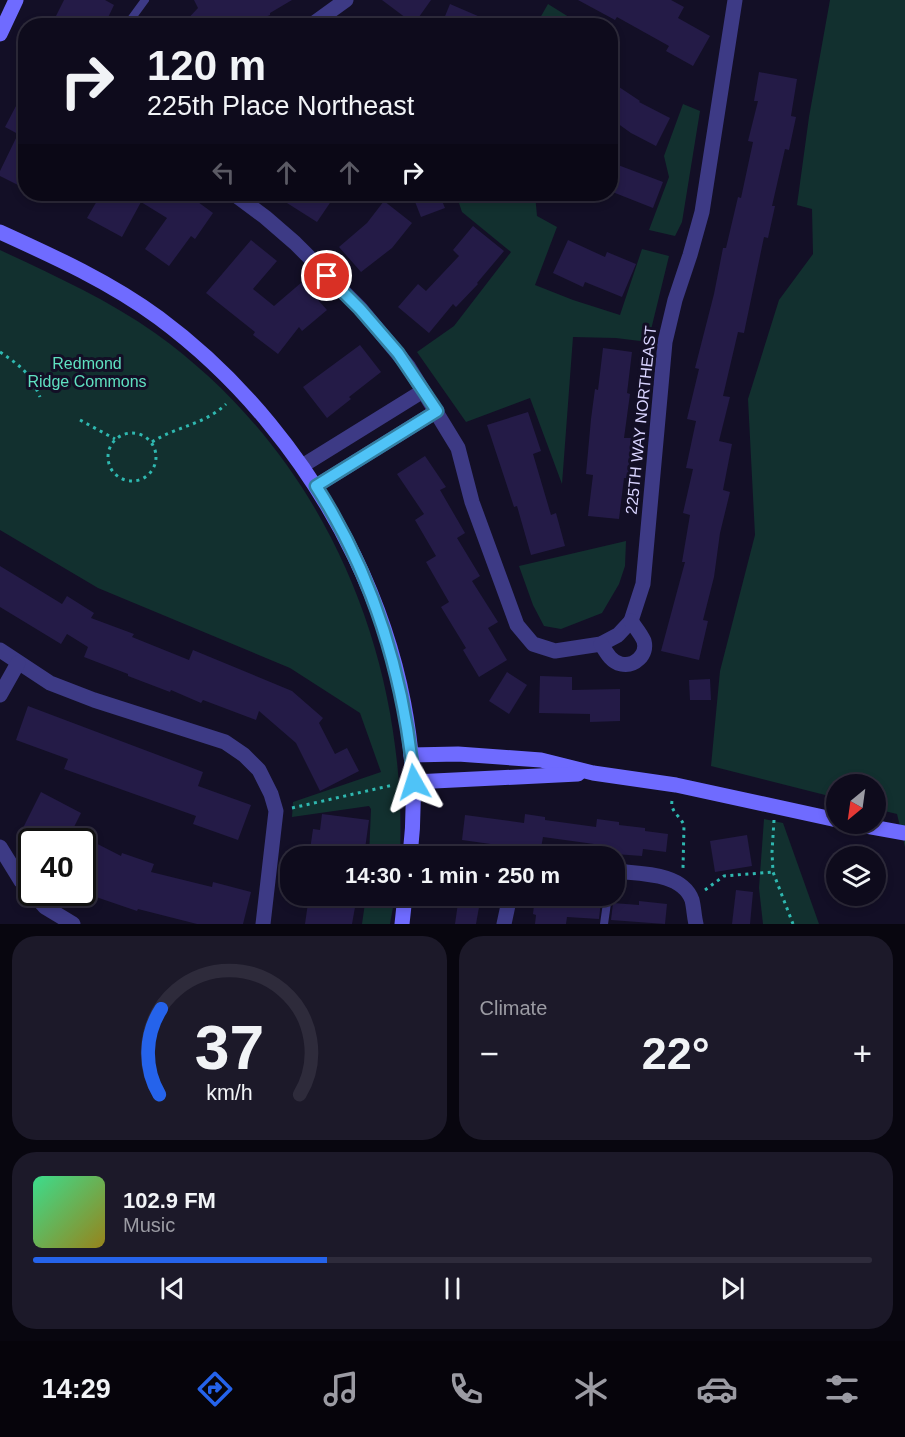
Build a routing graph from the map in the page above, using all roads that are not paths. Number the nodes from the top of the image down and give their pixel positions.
1 (16, 0) edge
2 (145, 0) edge
3 (346, 0) edge
4 (735, 0) edge
5 (132, 18) edge
6 (321, 18) edge
7 (0, 34) edge
8 (243, 201) edge
9 (0, 231) edge
10 (423, 391) junction
11 (437, 411) junction
12 (302, 466) junction
13 (316, 486) junction
14 (631, 621) junction
15 (601, 644) junction
16 (0, 650) edge
17 (18, 663) junction
18 (0, 695) edge
19 (411, 755) junction
20 (593, 773) junction
21 (414, 782) junction
22 (826, 818) edge
23 (886, 830) edge
24 (903, 833) edge
25 (411, 846) edge
26 (0, 847) edge
27 (625, 872) edge
28 (18, 875) edge
29 (44, 906) edge
30 (404, 906) edge
31 (508, 906) edge
32 (607, 906) edge
33 (73, 924) edge
34 (263, 924) edge
35 (402, 924) edge
36 (504, 924) edge
37 (604, 924) edge
38 (696, 924) edge

1 - 7 street
2 - 5 lane
3 - 6 street
4 - 14 street, 225TH WAY NORTHEAST
8 - 10 street
9 - 12 street
10 - 11 street
10 - 12 street
11 - 13 street
11 - 15 street
12 - 13 street
13 - 19 street
14 - 15 street
14 - 15 street
16 - 17 street
17 - 18 street
17 - 34 street
19 - 20 street
19 - 21 street
20 - 21 street
20 - 22 street
21 - 25 street
23 - 24 street
26 - 28 street
27 - 38 street
29 - 33 street
30 - 35 street
31 - 36 street
32 - 37 lane

